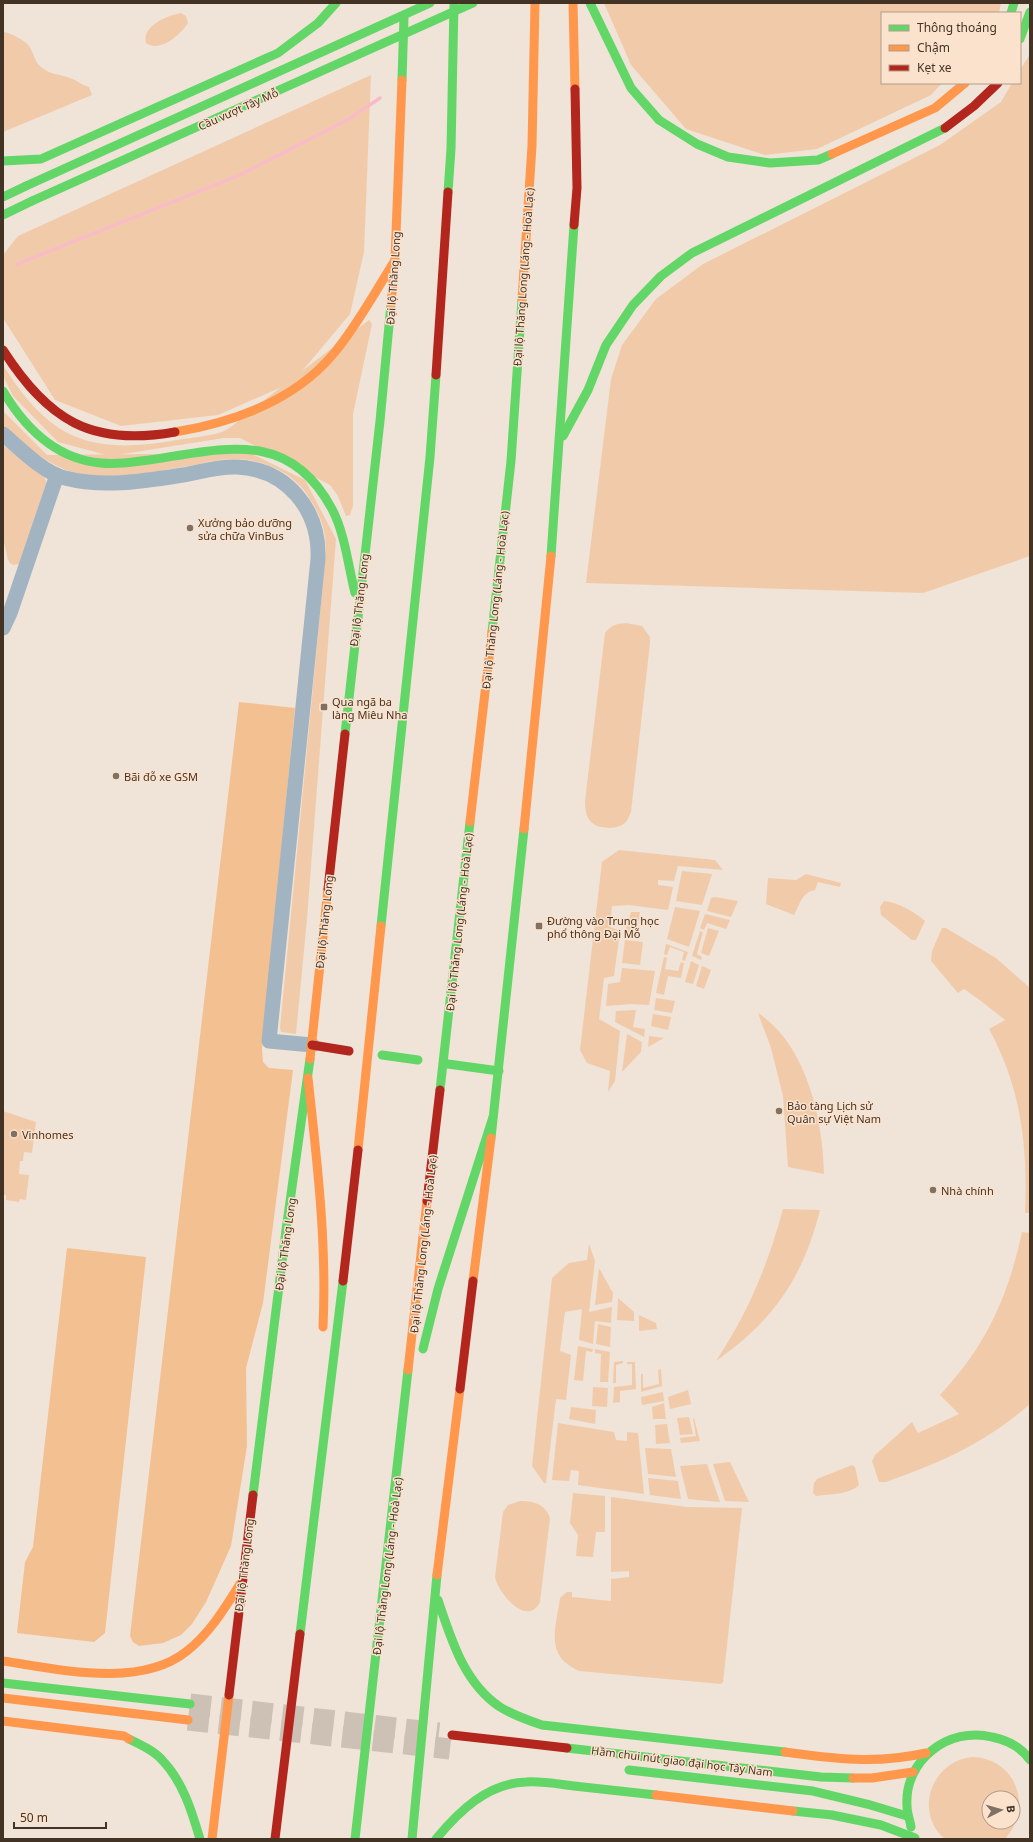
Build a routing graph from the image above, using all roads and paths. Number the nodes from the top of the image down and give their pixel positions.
1 (336, 3) edge
2 (405, 3) edge
3 (430, 3) edge
4 (454, 3) edge
5 (472, 3) edge
6 (534, 3) edge
7 (573, 3) edge
8 (590, 3) edge
9 (1030, 12) edge
10 (1021, 37) edge
11 (964, 84) edge
12 (997, 84) edge
13 (3, 161) edge
14 (3, 197) edge
15 (3, 215) edge
16 (395, 259) junction
17 (3, 350) edge
18 (3, 391) edge
19 (3, 434) edge
20 (560, 440) junction
21 (57, 476) junction
22 (358, 608) junction
23 (3, 628) edge
24 (312, 1045) junction
25 (348, 1051) dead end
26 (382, 1055) dead end
27 (418, 1060) dead end
28 (448, 1064) dead end
29 (499, 1071) junction
30 (308, 1078) junction
31 (493, 1117) junction
32 (322, 1333) dead end
33 (420, 1361) dead end
34 (403, 1502) dead end
35 (386, 1575) junction
36 (242, 1581) junction
37 (297, 1585) dead end
38 (435, 1591) junction
39 (298, 1649) junction
40 (3, 1661) edge
41 (3, 1683) edge
42 (3, 1698) edge
43 (190, 1704) tunnel mouth
44 (188, 1720) tunnel mouth
45 (3, 1721) edge
46 (452, 1735) dead end
47 (926, 1753) junction
48 (1030, 1760) edge
49 (622, 1769) dead end
50 (913, 1772) junction
51 (282, 1777) junction
52 (907, 1816) junction
53 (916, 1838) edge
54 (200, 1839) edge
55 (212, 1839) edge
56 (271, 1839) edge
57 (275, 1839) edge
58 (355, 1839) edge
59 (412, 1839) edge
60 (436, 1839) edge

1 - 13 main road
2 - 16 main road, Đại lộ Thăng Long
3 - 14 main road, Cầu vượt Tây Mỗ, bridge
4 - 39 main road
5 - 15 main road, Cầu vượt Tây Mỗ, bridge
6 - 35 main road, Đại lộ Thăng Long (Láng - Hoà Lạc)
7 - 20 main road
8 - 11 main road
9 - 10 main road
12 - 20 main road
16 - 17 main road
16 - 22 main road, Đại lộ Thăng Long
18 - 22 main road
19 - 21 street
20 - 29 main road
21 - 23 street
21 - 24 street
22 - 24 main road, Đại lộ Thăng Long
24 - 25 main road
24 - 30 main road, Đại lộ Thăng Long
26 - 27 main road
28 - 29 main road
29 - 31 main road
30 - 32 main road
30 - 36 main road, Đại lộ Thăng Long
31 - 33 main road
31 - 38 main road
34 - 35 main road
35 - 58 main road, Đại lộ Thăng Long (Láng - Hoà Lạc)
36 - 40 main road
36 - 55 main road, Đại lộ Thăng Long
37 - 39 main road
38 - 47 main road
38 - 59 main road
39 - 51 main road
41 - 43 main road
42 - 44 main road
45 - 54 main road
46 - 50 main road, Hầm chui nút giao đại học Tây Nam
47 - 48 main road
47 - 50 main road
49 - 52 main road, Hầm chui nút giao đại học Tây Nam
50 - 52 main road
51 - 56 main road
51 - 57 main road
52 - 53 main road
53 - 60 main road

